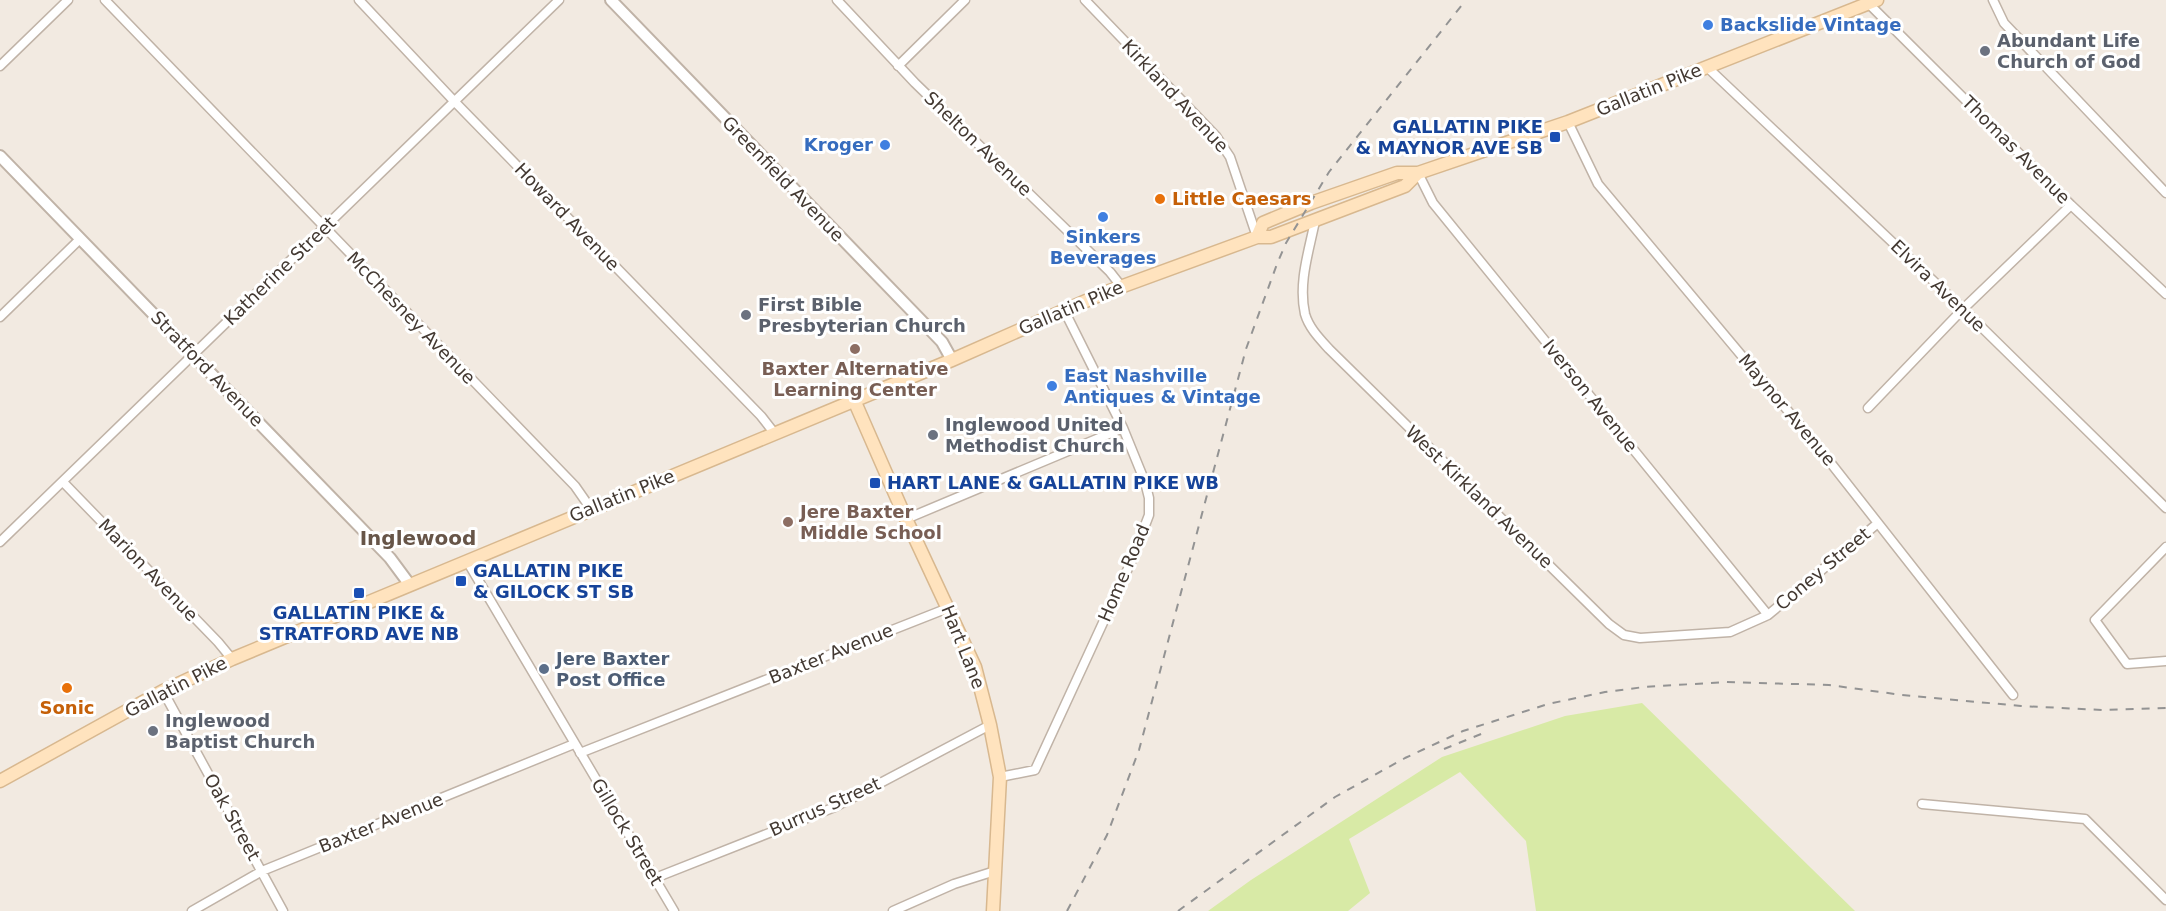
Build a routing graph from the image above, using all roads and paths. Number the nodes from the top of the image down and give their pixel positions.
1 (68, 0) edge
2 (105, 0) edge
3 (359, 0) edge
4 (560, 0) edge
5 (611, 0) edge
6 (837, 0) edge
7 (965, 0) edge
8 (1085, 0) edge
9 (1993, 0) edge
10 (1870, 1) edge
11 (0, 66) edge
12 (898, 66) junction
13 (1707, 67) junction
14 (454, 101) junction
15 (1568, 122) junction
16 (0, 156) edge
17 (1418, 173) junction
18 (2166, 193) edge
19 (2071, 204) junction
20 (1315, 221) junction
21 (325, 228) junction
22 (1257, 237) junction
23 (80, 240) junction
24 (1121, 286) junction
25 (2166, 294) edge
26 (1963, 309) junction
27 (1064, 310) junction
28 (0, 317) edge
29 (193, 354) junction
30 (952, 360) junction
31 (854, 400) junction
32 (1868, 408) dead end
33 (1123, 428) junction
34 (775, 434) junction
35 (63, 482) junction
36 (591, 508) junction
37 (2166, 508) edge
38 (906, 519) junction
39 (1878, 523) junction
40 (0, 542) edge
41 (2166, 548) edge
42 (467, 561) junction
43 (410, 585) junction
44 (948, 608) junction
45 (1768, 615) junction
46 (232, 659) junction
47 (2166, 661) edge
48 (163, 692) junction
49 (2013, 695) dead end
50 (990, 725) junction
51 (574, 744) junction
52 (580, 753) junction
53 (1000, 777) junction
54 (0, 781) edge
55 (1922, 804) dead end
56 (995, 871) junction
57 (262, 872) junction
58 (655, 878) junction
59 (2166, 900) edge
60 (192, 911) edge
61 (283, 911) edge
62 (674, 911) edge
63 (893, 911) edge
64 (993, 911) edge

1 - 11 street
2 - 21 street, McChesney Avenue
3 - 14 street, Howard Avenue
4 - 14 street, Katherine Street
5 - 30 street, Greenfield Avenue
6 - 12 street, Shelton Avenue
7 - 12 street
8 - 22 street, Kirkland Avenue
9 - 18 street
10 - 13 main road, Gallatin Pike
10 - 19 street, Thomas Avenue
12 - 24 street, Shelton Avenue
13 - 15 main road, Gallatin Pike
13 - 26 street, Elvira Avenue
14 - 21 street, Katherine Street
14 - 34 street, Howard Avenue
15 - 17 main road, Gallatin Pike
15 - 39 street, Maynor Avenue
16 - 23 street, Stratford Avenue
17 - 20 main road, Gallatin Pike
17 - 22 main road, Gallatin Pike
17 - 45 street, Iverson Avenue
19 - 25 street, Thomas Avenue
19 - 26 street
20 - 22 main road, Gallatin Pike
20 - 45 street, West Kirkland Avenue
21 - 29 street, Katherine Street
21 - 36 street, McChesney Avenue
22 - 24 main road, Gallatin Pike
23 - 28 street
23 - 29 street, Stratford Avenue
24 - 27 main road, Gallatin Pike
26 - 32 street
26 - 37 street, Elvira Avenue
27 - 30 main road, Gallatin Pike
27 - 33 street, Home Road
29 - 35 street, Katherine Street
29 - 43 street, Stratford Avenue
30 - 31 main road, Gallatin Pike
31 - 34 main road, Gallatin Pike
31 - 38 main road, Hart Lane
33 - 38 street
33 - 53 street, Home Road
34 - 36 main road, Gallatin Pike
35 - 40 street, Katherine Street
35 - 46 street, Marion Avenue
36 - 42 main road, Gallatin Pike
38 - 44 main road, Hart Lane
39 - 45 street, Coney Street
39 - 49 street, Maynor Avenue
41 - 47 street
42 - 43 main road, Gallatin Pike
42 - 51 street
43 - 46 main road, Gallatin Pike
44 - 50 main road, Hart Lane
44 - 52 street, Baxter Avenue
46 - 48 main road, Gallatin Pike
48 - 54 main road, Gallatin Pike
48 - 57 street, Oak Street
50 - 53 main road, Hart Lane
50 - 58 street, Burrus Street
51 - 52 street, Gillock Street
51 - 57 street, Baxter Avenue
52 - 58 street, Gillock Street
53 - 56 main road, Hart Lane
55 - 59 street
56 - 63 street
56 - 64 main road, Hart Lane
57 - 60 street, Baxter Avenue
57 - 61 street, Oak Street
58 - 62 street, Gillock Street

